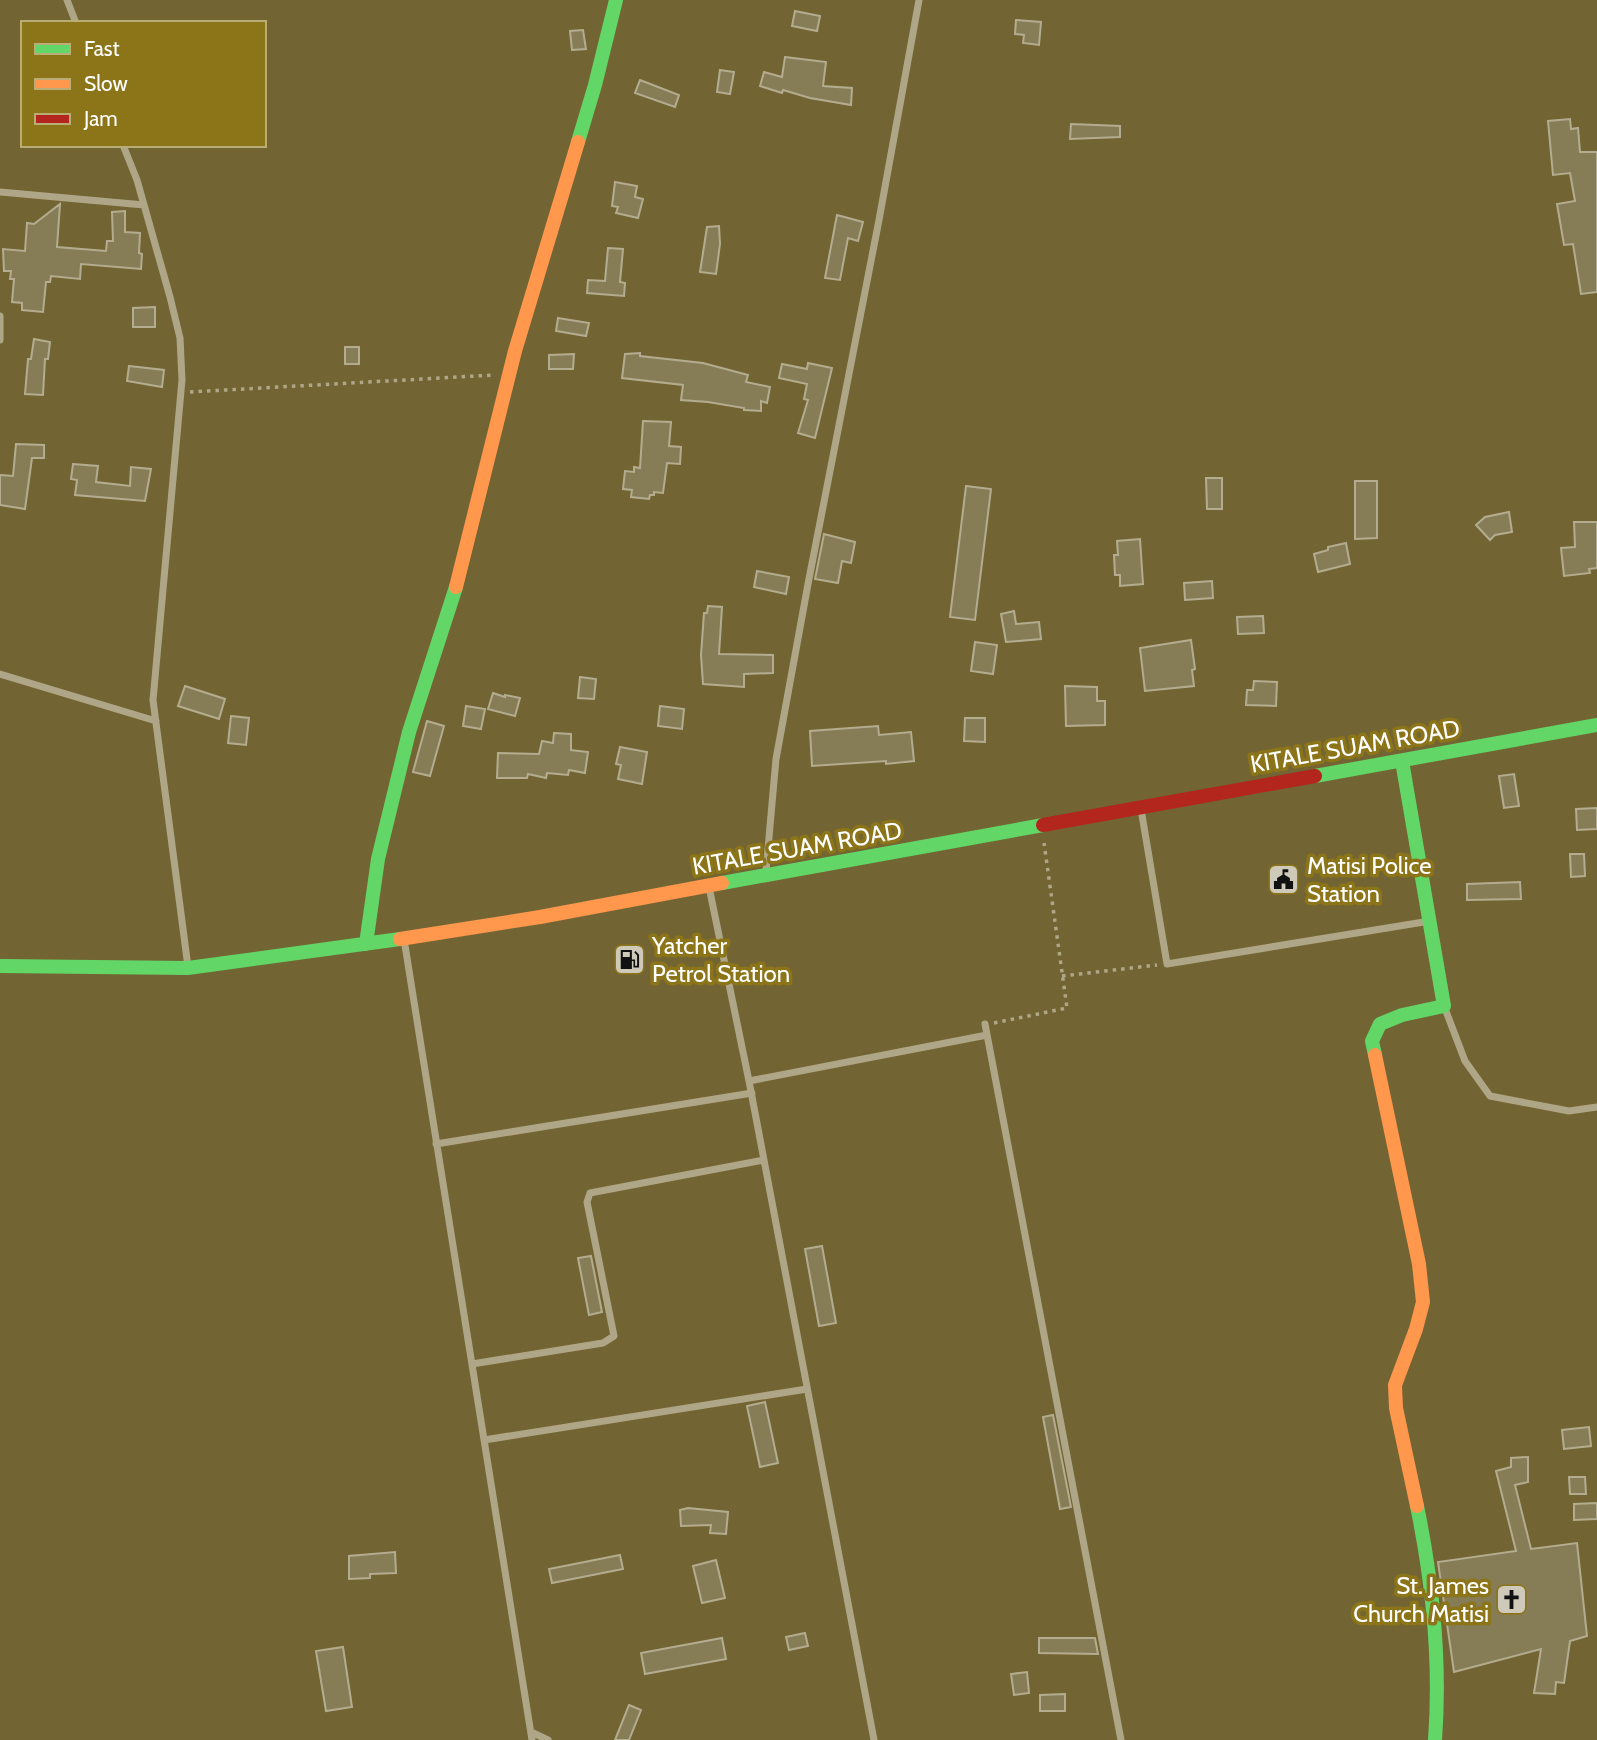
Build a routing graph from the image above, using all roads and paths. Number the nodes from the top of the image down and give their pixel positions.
1 (67, 0) edge
2 (616, 0) edge
3 (919, 0) edge
4 (75, 21) edge
5 (125, 147) edge
6 (0, 192) edge
7 (144, 205) junction
8 (0, 316) edge
9 (0, 340) edge
10 (509, 374) junction
11 (181, 393) junction
12 (0, 674) edge
13 (156, 721) junction
14 (1597, 725) edge
15 (1402, 761) junction
16 (1141, 808) junction
17 (1041, 826) junction
18 (765, 875) junction
19 (709, 886) junction
20 (1430, 920) junction
21 (404, 938) junction
22 (366, 944) junction
23 (1167, 964) junction
24 (0, 966) edge
25 (188, 968) junction
26 (1062, 976) junction
27 (1444, 1006) junction
28 (985, 1024) joint
29 (987, 1035) junction
30 (749, 1081) junction
31 (752, 1093) junction
32 (1597, 1107) edge
33 (436, 1144) junction
34 (764, 1160) junction
35 (472, 1364) junction
36 (807, 1389) junction
37 (484, 1440) junction
38 (531, 1736) edge
39 (548, 1740) edge
40 (874, 1740) edge
41 (1122, 1740) edge
42 (1434, 1740) edge

1 - 4 street
2 - 10 main road
3 - 18 street
5 - 7 street
6 - 7 street
7 - 11 street
8 - 9 street
10 - 11 path
10 - 22 main road
11 - 13 street
12 - 13 street
13 - 25 street
14 - 15 main road, KITALE SUAM ROAD
15 - 16 main road, KITALE SUAM ROAD
15 - 20 main road
16 - 17 main road, KITALE SUAM ROAD
16 - 23 street
17 - 18 main road, KITALE SUAM ROAD
17 - 26 path
18 - 19 main road, KITALE SUAM ROAD
19 - 21 main road, KITALE SUAM ROAD
19 - 30 street
20 - 23 street
20 - 27 main road
21 - 22 main road, KITALE SUAM ROAD
21 - 33 street
22 - 25 main road, KITALE SUAM ROAD
23 - 26 path
24 - 25 main road, KITALE SUAM ROAD
26 - 28 path
27 - 32 street
27 - 42 main road
28 - 29 street
29 - 30 street
29 - 41 street
30 - 31 street
31 - 33 street
31 - 34 street
33 - 35 street
34 - 35 street
34 - 36 street
35 - 37 street
36 - 37 street
36 - 40 street
37 - 38 street
38 - 39 street

